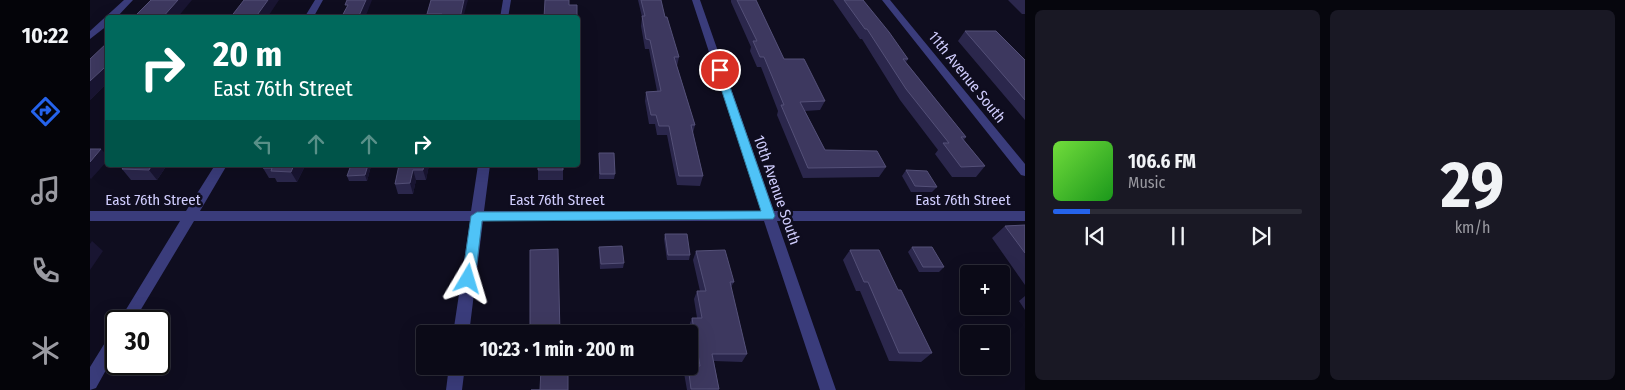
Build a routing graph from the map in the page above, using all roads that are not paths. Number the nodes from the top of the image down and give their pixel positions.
1 (129, 0) edge
2 (319, 0) edge
3 (506, 0) edge
4 (696, 0) edge
5 (886, 0) edge
6 (112, 15) edge
7 (310, 15) edge
8 (504, 15) edge
9 (105, 22) edge
10 (90, 36) edge
11 (220, 167) edge
12 (484, 167) edge
13 (1025, 172) edge
14 (90, 216) edge
15 (190, 216) junction
16 (477, 216) junction
17 (769, 216) junction
18 (1025, 216) edge
19 (133, 310) edge
20 (462, 325) edge
21 (105, 357) edge
22 (456, 375) edge
23 (90, 382) edge
24 (454, 390) edge
25 (828, 390) edge

1 - 6 street
2 - 7 street
3 - 8 street
4 - 17 street, 10th Avenue South
5 - 13 street, 11th Avenue South
9 - 10 street
11 - 15 street
12 - 16 street
14 - 15 street, East 76th Street
15 - 16 street, East 76th Street
15 - 19 street
16 - 17 street, East 76th Street
16 - 20 street
17 - 18 street, East 76th Street
17 - 25 street, 10th Avenue South
21 - 23 street
22 - 24 street

